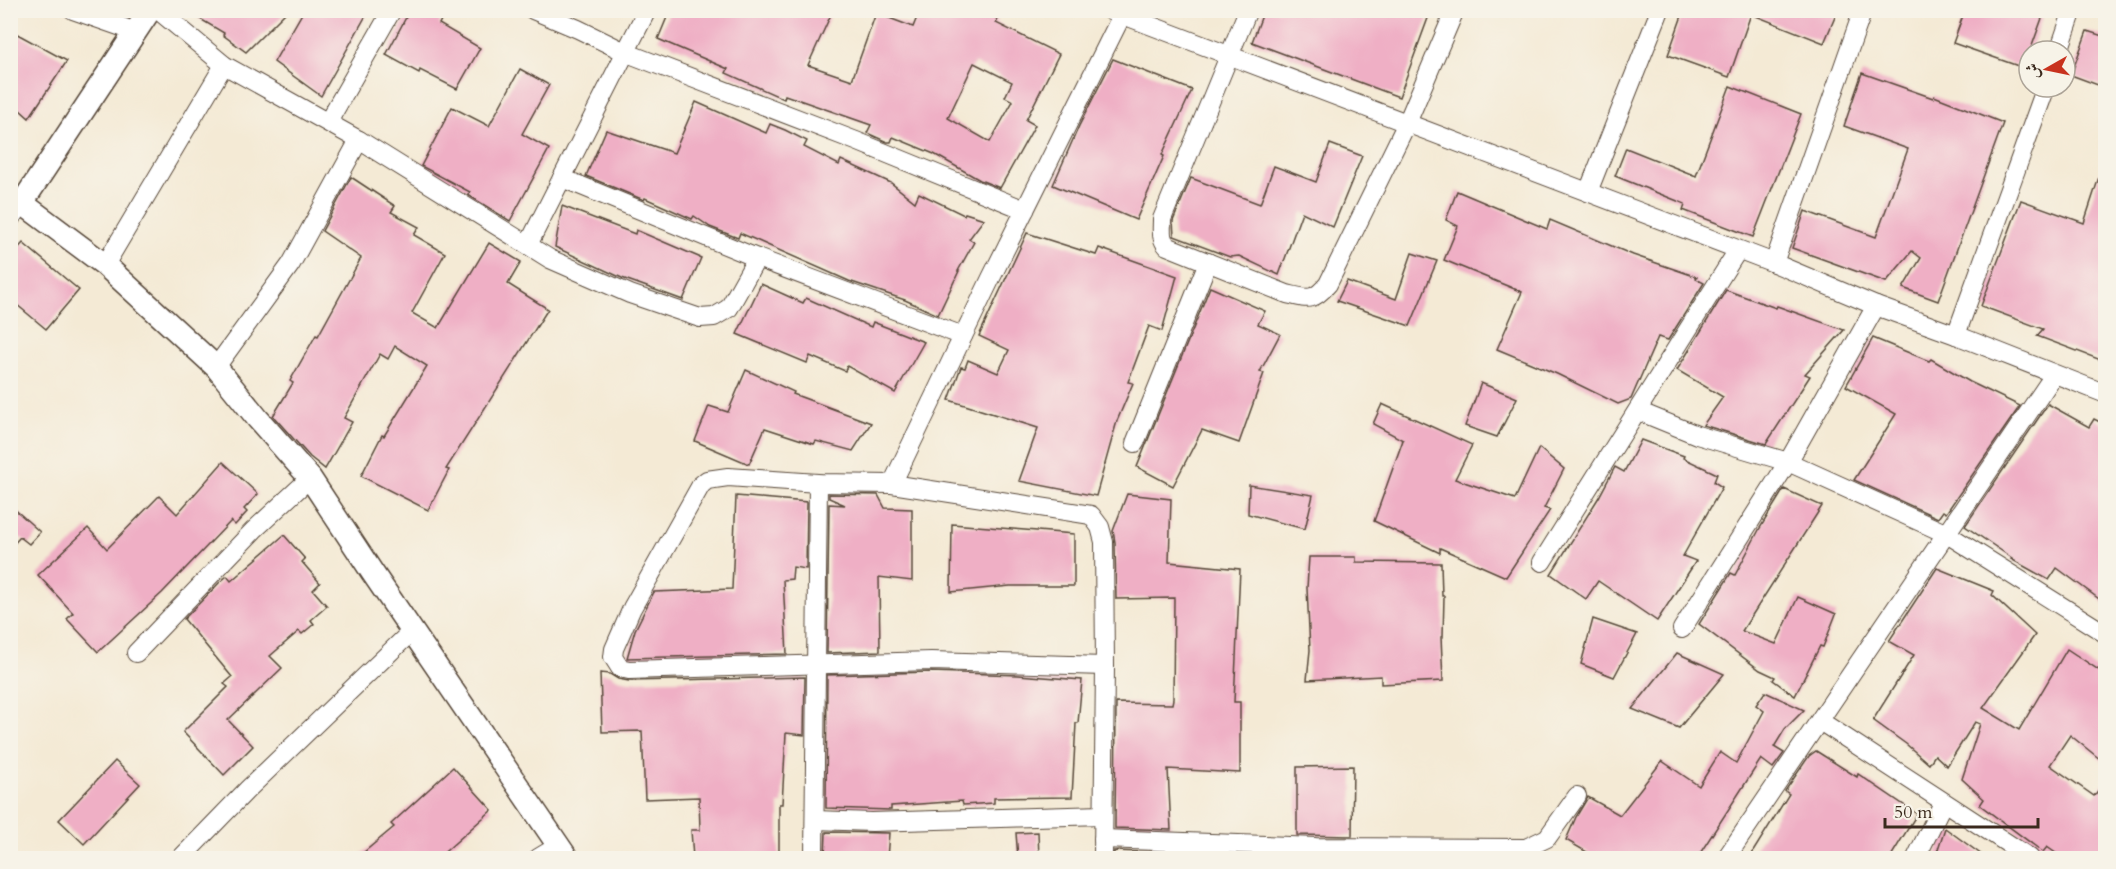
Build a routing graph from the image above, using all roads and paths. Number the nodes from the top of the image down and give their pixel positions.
1 (73, 10) edge
2 (150, 10) edge
3 (158, 10) edge
4 (392, 10) edge
5 (533, 10) edge
6 (647, 10) edge
7 (1248, 10) edge
8 (1455, 10) edge
9 (1660, 10) edge
10 (1863, 10) edge
11 (2073, 10) edge
12 (1116, 13) edge
13 (136, 32) junction
14 (2063, 39) edge
15 (627, 53) junction
16 (1229, 56) junction
17 (224, 65) junction
18 (2042, 99) edge
19 (328, 122) junction
20 (1407, 123) junction
21 (359, 140) junction
22 (562, 178) junction
23 (1588, 192) junction
24 (14, 206) edge
25 (1025, 210) junction
26 (528, 245) junction
27 (1738, 250) junction
28 (757, 258) junction
29 (1208, 262) junction
30 (1773, 263) junction
31 (105, 265) junction
32 (1876, 306) junction
33 (1956, 334) junction
34 (963, 336) junction
35 (216, 367) junction
36 (2054, 375) junction
37 (2106, 394) edge
38 (1638, 411) junction
39 (1135, 443) dead end
40 (1788, 462) junction
41 (310, 478) junction
42 (818, 483) junction
43 (892, 484) junction
44 (1947, 534) junction
45 (1542, 562) dead end
46 (1682, 629) dead end
47 (412, 631) junction
48 (2106, 634) edge
49 (136, 653) dead end
50 (816, 665) junction
51 (1105, 666) junction
52 (1820, 721) junction
53 (1577, 796) dead end
54 (1943, 802) junction
55 (1103, 815) junction
56 (815, 820) junction
57 (1103, 839) junction
58 (563, 852) edge
59 (181, 858) edge
60 (538, 858) edge
61 (814, 858) edge
62 (1103, 858) edge
63 (1726, 858) edge
64 (1916, 858) edge
65 (2030, 858) edge

1 - 13 street
2 - 13 street
3 - 17 street
4 - 19 street
5 - 15 street
6 - 15 street
7 - 16 street
8 - 20 street
9 - 23 street
10 - 30 street
11 - 14 street
12 - 16 street
12 - 25 street
13 - 24 street
15 - 22 street
15 - 25 street
16 - 20 street
16 - 29 street
17 - 19 street
17 - 31 street
18 - 33 street
19 - 21 street
20 - 23 street
20 - 29 street
21 - 26 street
21 - 35 street
22 - 26 street
22 - 28 street
23 - 27 street
24 - 31 street
25 - 34 street
26 - 28 street
27 - 30 street
27 - 38 street
28 - 34 street
29 - 39 street
30 - 32 street
31 - 35 street
32 - 33 street
32 - 40 street
33 - 36 street
34 - 43 street
35 - 41 street
36 - 37 street
36 - 44 street
38 - 40 street
38 - 45 street
40 - 44 street
40 - 46 street
41 - 47 street
41 - 49 street
42 - 43 street
42 - 50 street
42 - 50 street
43 - 51 street
44 - 48 street
44 - 52 street
47 - 58 street
47 - 59 street
50 - 51 street
50 - 56 street
51 - 55 street
52 - 54 street
52 - 63 street
53 - 57 street
54 - 64 street
54 - 65 street
55 - 56 street
55 - 57 street
56 - 61 street
57 - 62 street
58 - 60 street

